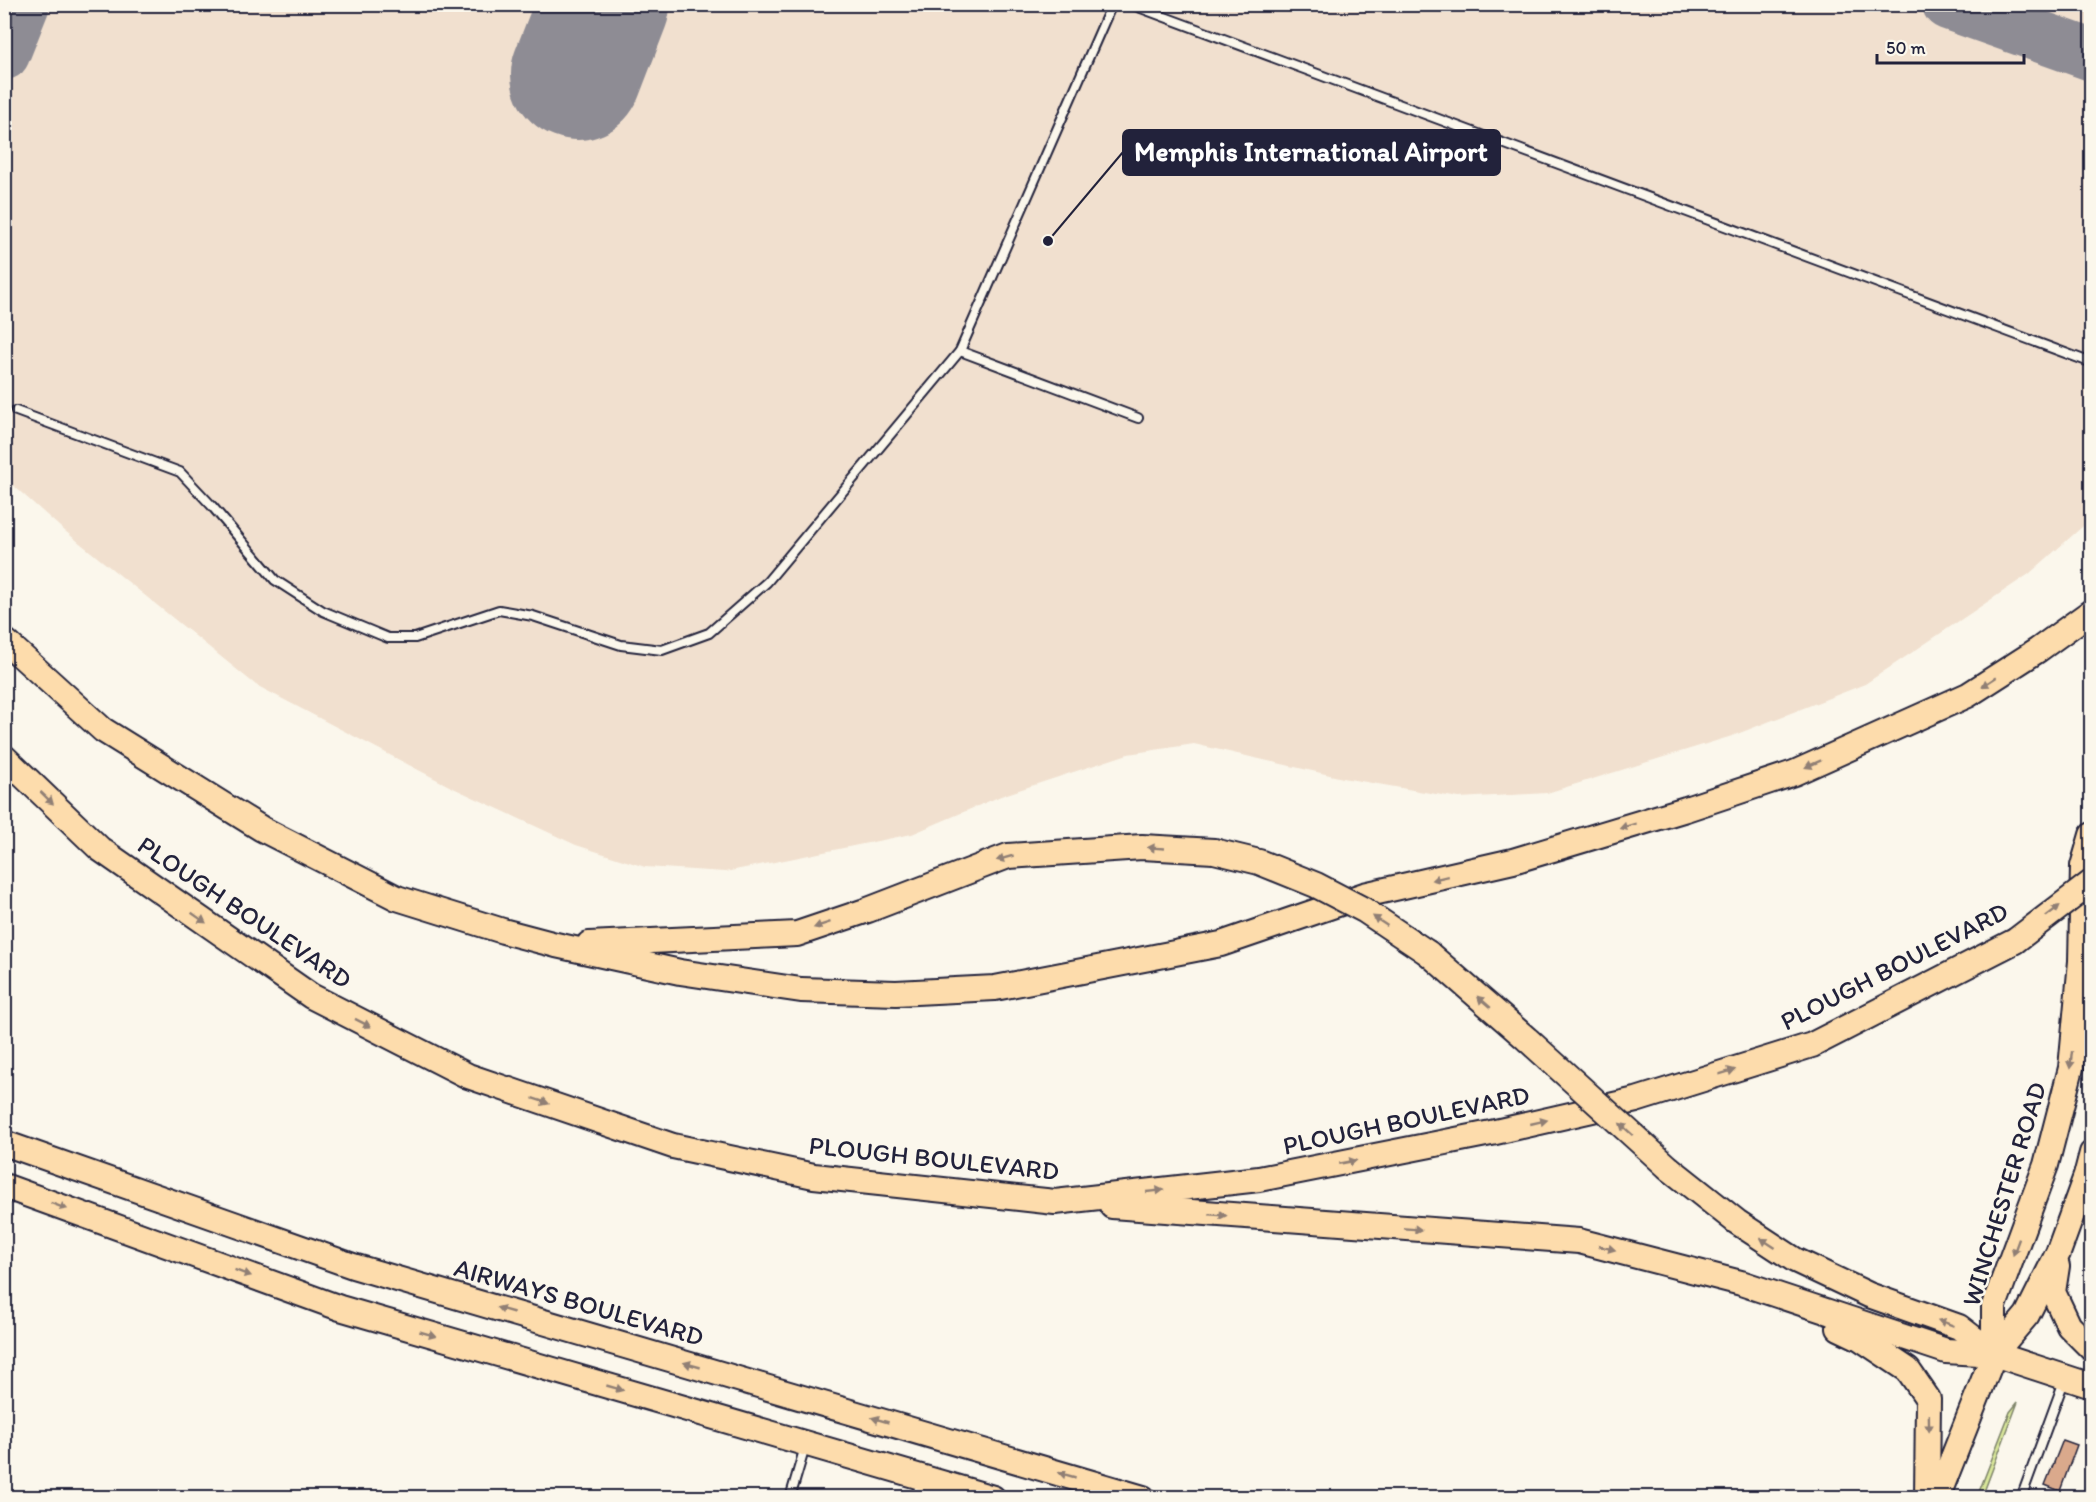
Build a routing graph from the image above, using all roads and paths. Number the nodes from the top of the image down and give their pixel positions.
1 (1112, 4) edge
2 (1130, 4) edge
3 (960, 351) junction
4 (2091, 363) edge
5 (16, 411) dead end
6 (1138, 418) dead end
7 (2091, 595) edge
8 (2091, 611) edge
9 (4, 640) edge
10 (2038, 650) junction
11 (4, 757) edge
12 (2091, 835) edge
13 (2091, 882) edge
14 (556, 945) junction
15 (4, 1143) edge
16 (2091, 1153) edge
17 (2089, 1170) edge
18 (4, 1186) edge
19 (1055, 1202) junction
20 (2058, 1253) junction
21 (1741, 1283) junction
22 (2091, 1349) edge
23 (1994, 1354) junction
24 (2065, 1377) junction
25 (2091, 1386) edge
26 (806, 1443) junction
27 (919, 1487) edge
28 (790, 1497) edge
29 (993, 1497) edge
30 (1143, 1497) edge
31 (1927, 1497) edge
32 (1937, 1497) edge
33 (2021, 1497) edge

1 - 3 lane
2 - 4 lane
3 - 5 lane
3 - 6 lane
7 - 10 main road
8 - 10 main road
9 - 14 main road
10 -> 14 main road
11 -> 19 main road, PLOUGH BOULEVARD
12 -> 23 main road, WINCHESTER ROAD
19 -> 13 main road, PLOUGH BOULEVARD, bridge
23 -> 14 main road, bridge
30 -> 15 main road, AIRWAYS BOULEVARD
16 - 17 main road, WINCHESTER ROAD
17 - 20 main road, WINCHESTER ROAD
18 -> 26 main road
19 -> 21 main road
20 - 22 main road
20 - 23 main road, WINCHESTER ROAD
21 - 23 main road
21 -> 31 main road
23 - 24 main road
23 - 32 main road, WINCHESTER ROAD
24 - 25 main road
24 - 33 lane
26 - 27 main road
26 - 28 lane
27 - 29 main road

